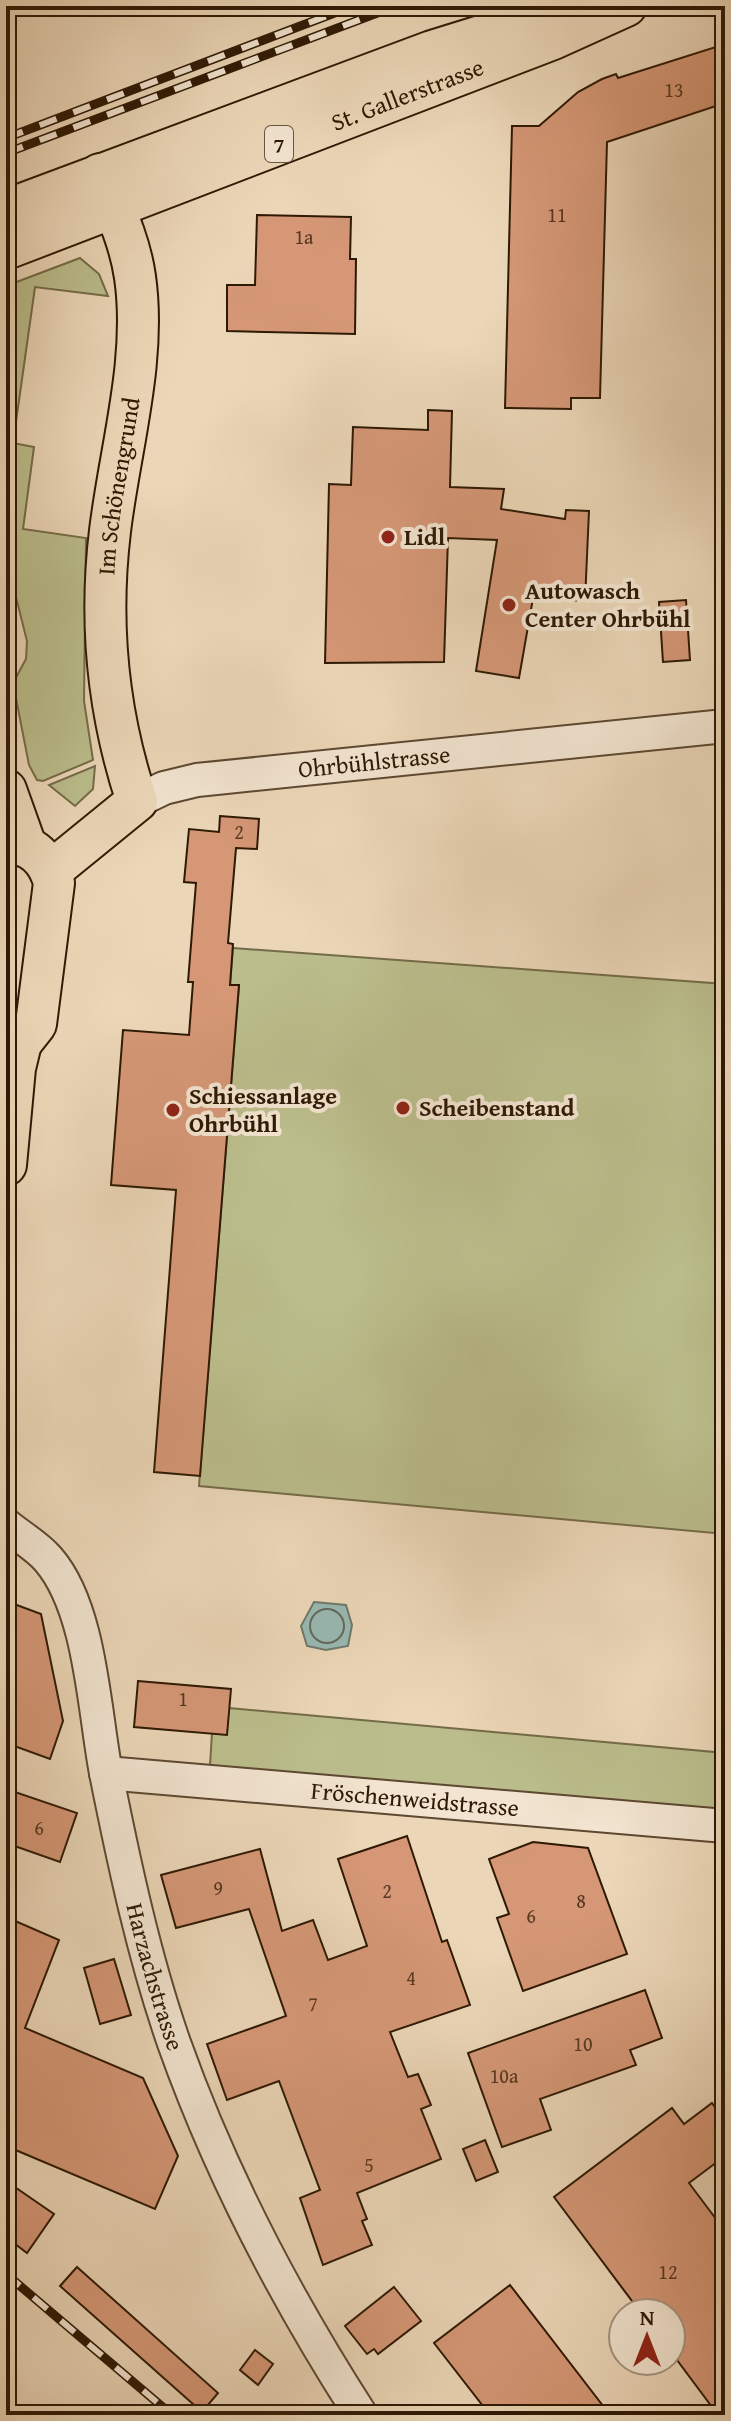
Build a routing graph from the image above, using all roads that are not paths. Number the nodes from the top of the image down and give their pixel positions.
1 (587, 6) edge
2 (626, 6) edge
3 (107, 191) junction
4 (6, 210) edge
5 (6, 249) edge
6 (725, 726) edge
7 (6, 790) edge
8 (137, 801) junction
9 (28, 854) edge
10 (14, 1046) edge
11 (6, 1165) edge
12 (6, 1525) edge
13 (106, 1773) junction
14 (725, 1826) edge
15 (361, 2415) edge

1 - 3 main road, St. Gallerstrasse / 7
2 - 3 main road, St. Gallerstrasse / 7
3 - 4 main road, St. Gallerstrasse / 7
3 - 5 main road, St. Gallerstrasse / 7
3 - 8 main road, Im Schönengrund
6 - 8 street, Ohrbühlstrasse
7 - 9 main road
8 - 9 main road, Ohrbühlstrasse
9 - 10 main road
10 - 11 main road
12 - 13 street, Harzachstrasse
13 - 14 street, Fröschenweidstrasse
13 - 15 street, Harzachstrasse

